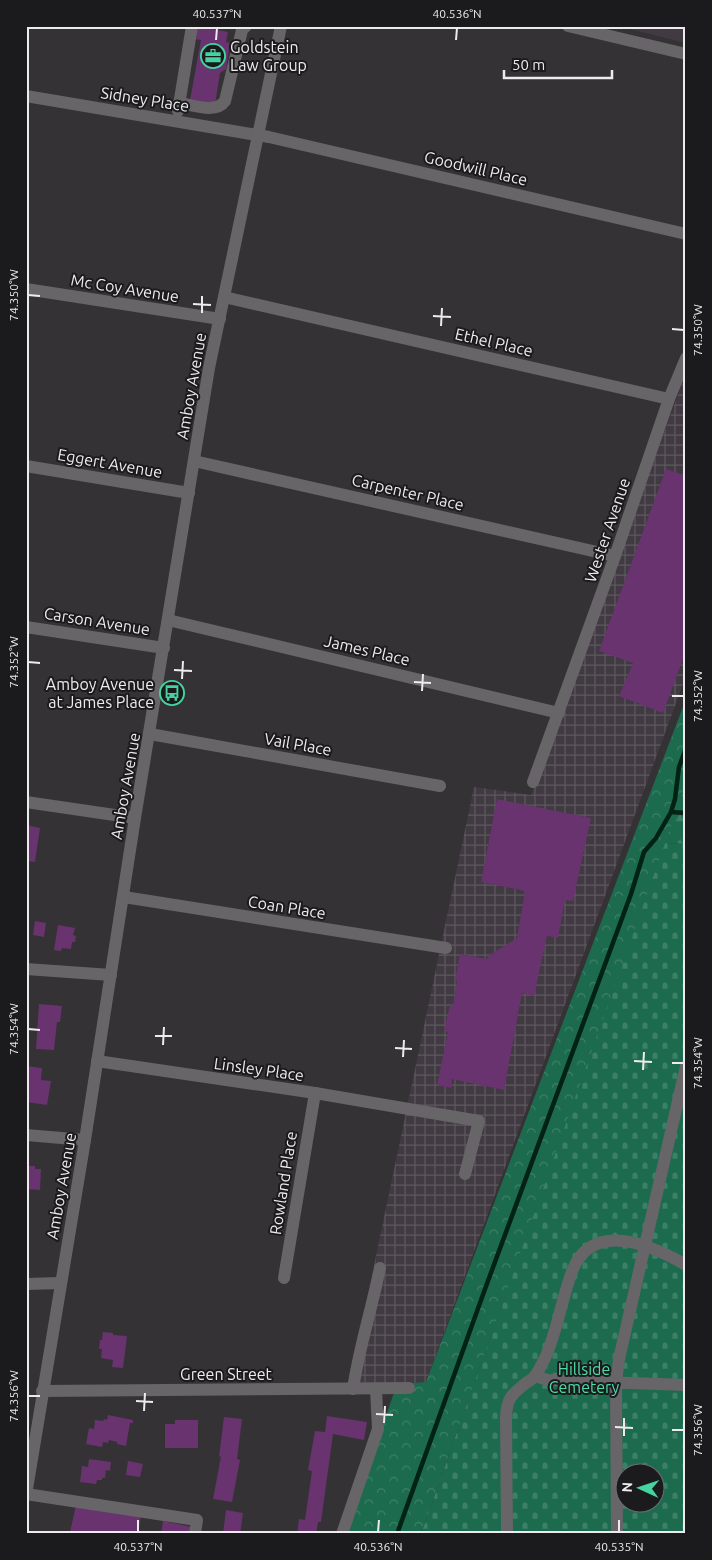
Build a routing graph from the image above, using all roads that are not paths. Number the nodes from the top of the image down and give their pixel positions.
1 (192, 26) edge
2 (246, 26) edge
3 (281, 26) edge
4 (568, 26) edge
5 (594, 29) edge
6 (686, 54) edge
7 (26, 96) edge
8 (179, 103) junction
9 (176, 121) junction
10 (258, 134) junction
11 (686, 234) edge
12 (26, 289) edge
13 (224, 297) junction
14 (220, 319) junction
15 (686, 358) edge
16 (669, 399) junction
17 (194, 460) junction
18 (26, 466) edge
19 (189, 493) junction
20 (615, 556) junction
21 (168, 620) junction
22 (26, 627) edge
23 (164, 648) junction
24 (559, 713) junction
25 (150, 734) junction
26 (533, 782) dead end
27 (440, 786) dead end
28 (26, 802) edge
29 (135, 818) junction
30 (124, 897) junction
31 (446, 948) dead end
32 (26, 969) edge
33 (111, 975) junction
34 (97, 1061) junction
35 (686, 1066) edge
36 (315, 1094) junction
37 (680, 1125) edge
38 (26, 1135) edge
39 (85, 1140) junction
40 (465, 1174) dead end
41 (645, 1245) junction
42 (686, 1265) edge
43 (380, 1268) dead end
44 (284, 1278) dead end
45 (60, 1283) junction
46 (26, 1284) edge
47 (535, 1376) junction
48 (616, 1382) junction
49 (686, 1385) edge
50 (409, 1388) dead end
51 (353, 1389) junction
52 (376, 1390) junction
53 (42, 1391) junction
54 (28, 1467) edge
55 (26, 1494) edge
56 (195, 1534) edge
57 (342, 1534) edge
58 (506, 1534) edge
59 (617, 1534) edge

1 - 8 street
2 - 8 street
3 - 10 street, Amboy Avenue
4 - 5 street
5 - 6 street
7 - 9 street, Sidney Place
8 - 9 street
9 - 10 street, Sidney Place
10 - 11 street, Goodwill Place
10 - 13 street, Amboy Avenue
12 - 14 street, Mc Coy Avenue
13 - 14 street, Amboy Avenue
13 - 16 street, Ethel Place
14 - 17 street, Amboy Avenue
15 - 16 street, Wester Avenue
16 - 20 street, Wester Avenue
17 - 19 street, Amboy Avenue
17 - 20 street, Carpenter Place
18 - 19 street, Eggert Avenue
19 - 21 street, Amboy Avenue
20 - 24 street, Wester Avenue
21 - 23 street, Amboy Avenue
21 - 24 street, James Place
22 - 23 street, Carson Avenue
23 - 25 street, Amboy Avenue
24 - 26 street, Wester Avenue
25 - 27 street, Vail Place
25 - 29 street, Amboy Avenue
28 - 29 street
29 - 30 street, Amboy Avenue
30 - 31 street, Coan Place
30 - 33 street, Amboy Avenue
32 - 33 street
33 - 34 street, Amboy Avenue
34 - 36 street, Linsley Place
34 - 39 street, Amboy Avenue
35 - 37 street
36 - 40 street, Linsley Place
36 - 44 street, Rowland Place
37 - 41 street
38 - 39 street
39 - 45 street, Amboy Avenue
41 - 42 street
41 - 47 street
41 - 48 street
43 - 51 street
45 - 46 street
45 - 53 street, Amboy Avenue
47 - 48 street
47 - 58 street
48 - 49 street
48 - 59 street
50 - 52 street, Green Street
51 - 52 street, Green Street
51 - 53 street, Green Street
52 - 57 street
53 - 54 street, Amboy Avenue
54 - 55 street, Amboy Avenue
55 - 56 street

